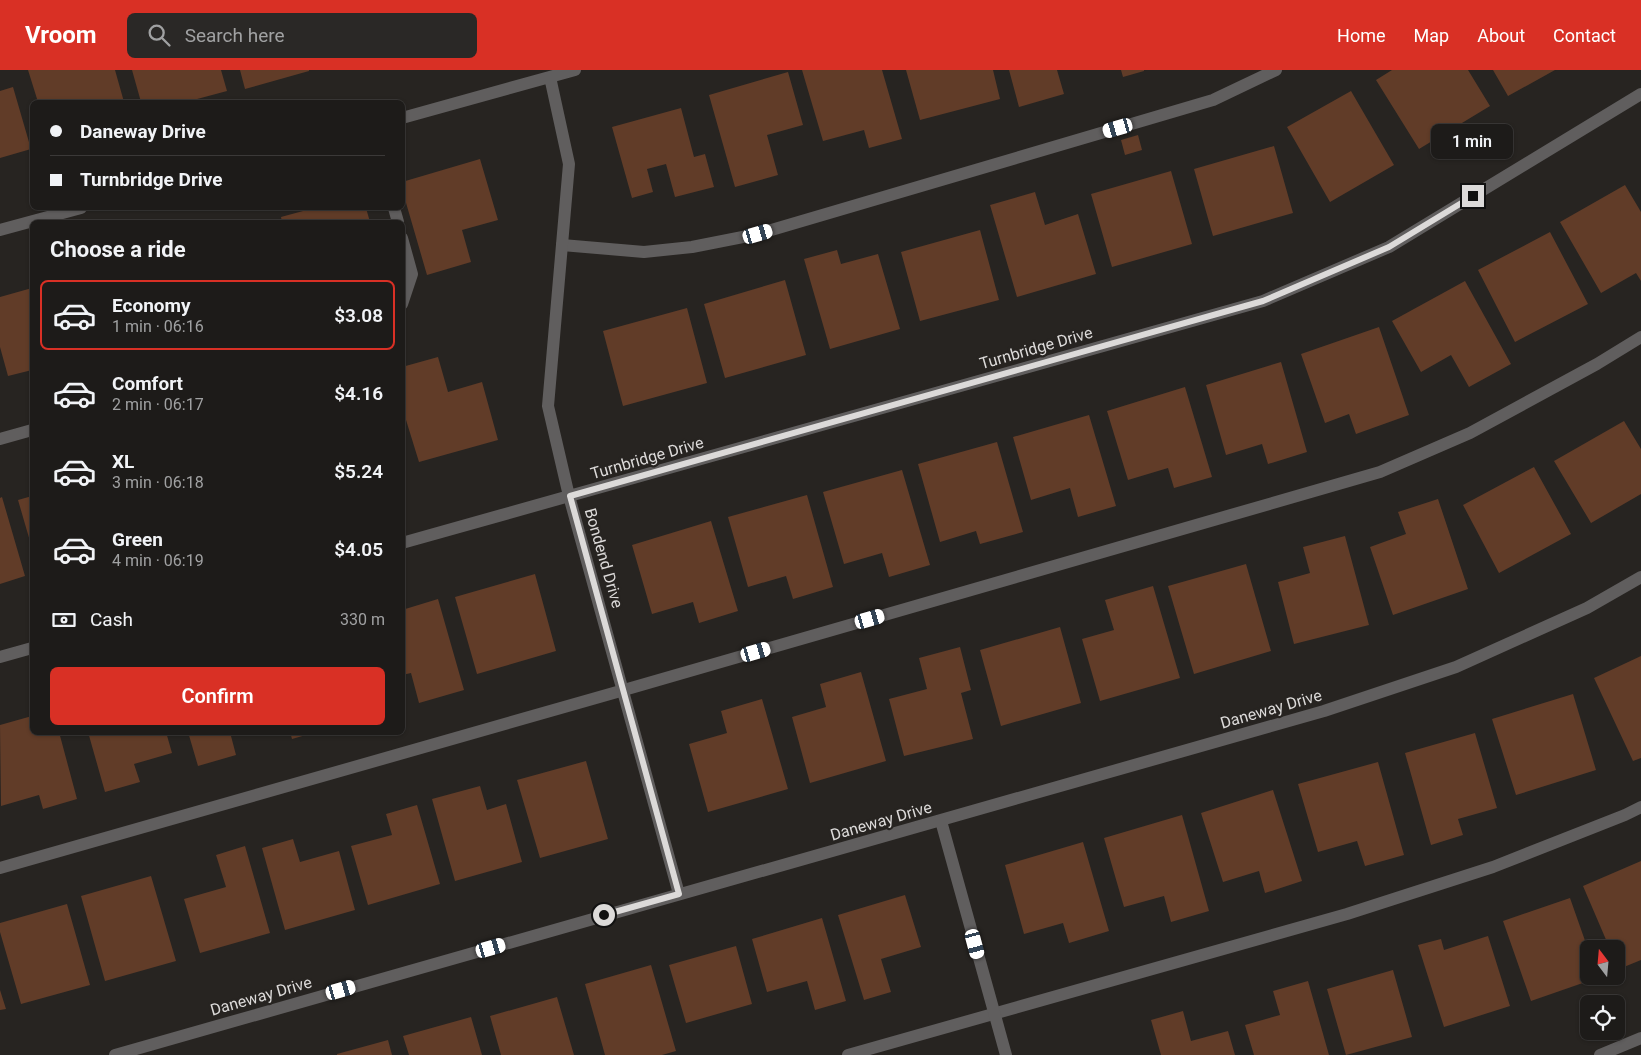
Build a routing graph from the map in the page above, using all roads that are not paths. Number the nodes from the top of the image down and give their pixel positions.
1 (575, 70) edge
2 (1276, 70) edge
3 (550, 77) junction
4 (1641, 94) edge
5 (405, 117) edge
6 (74, 210) edge
7 (37, 220) edge
8 (30, 222) edge
9 (0, 230) edge
10 (562, 245) junction
11 (405, 249) edge
12 (405, 295) edge
13 (1641, 337) edge
14 (30, 431) edge
15 (0, 439) edge
16 (570, 496) junction
17 (405, 542) edge
18 (1641, 576) edge
19 (30, 649) edge
20 (0, 657) edge
21 (624, 690) junction
22 (1641, 807) edge
23 (941, 821) junction
24 (0, 868) edge
25 (679, 894) junction
26 (994, 1014) junction
27 (1641, 1038) edge
28 (115, 1055) edge
29 (848, 1055) edge
30 (1006, 1055) edge
31 (1600, 1055) edge

1 - 3 street
2 - 10 street
3 - 5 street
3 - 10 street, Bondend Drive
4 - 16 street, Turnbridge Drive
6 - 7 street
8 - 9 street
10 - 16 street, Bondend Drive
11 - 12 street
13 - 21 street
14 - 15 street
16 - 17 street, Turnbridge Drive
16 - 21 street, Bondend Drive
18 - 23 street, Daneway Drive
19 - 20 street
21 - 24 street
21 - 25 street, Bondend Drive
22 - 26 street
23 - 25 street, Daneway Drive
23 - 26 street
25 - 28 street, Daneway Drive
26 - 29 street
26 - 30 street
27 - 31 street

